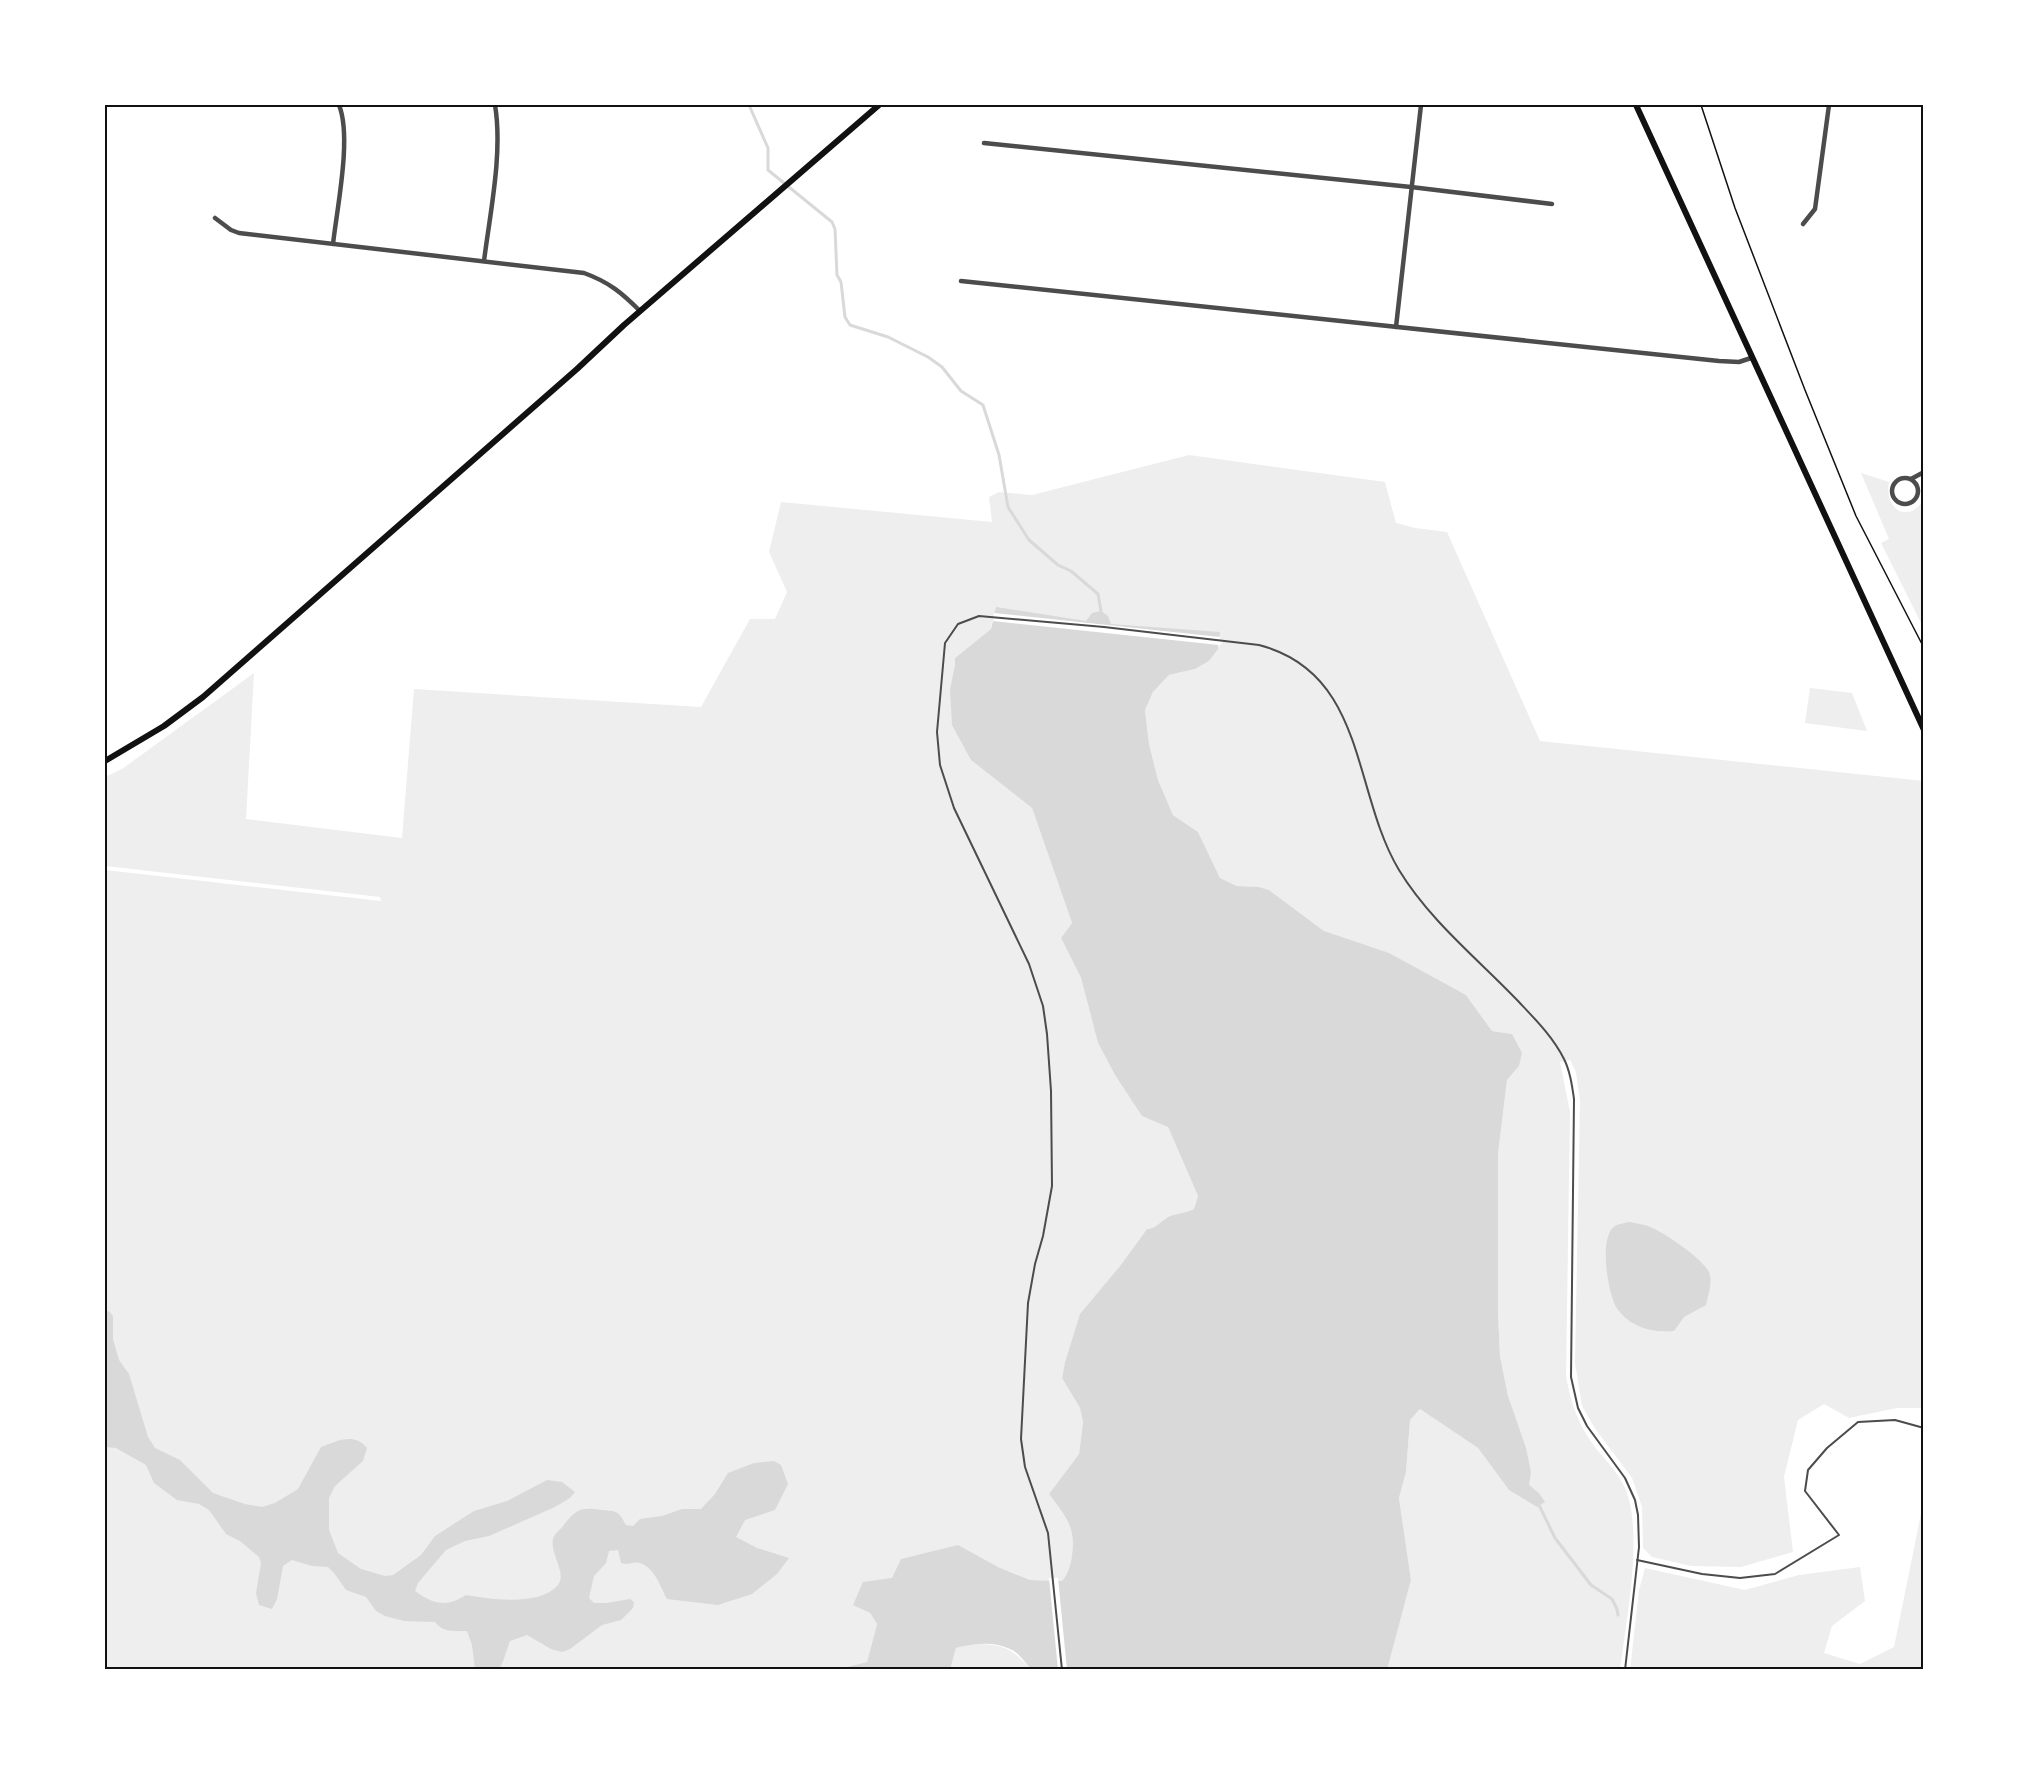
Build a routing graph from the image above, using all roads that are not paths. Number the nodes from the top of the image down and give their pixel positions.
1 (339, 105) edge
2 (495, 105) edge
3 (879, 105) edge
4 (1421, 105) edge
5 (1636, 105) edge
6 (1829, 105) edge
7 (984, 143) dead end
8 (1411, 187) junction
9 (1552, 204) dead end
10 (215, 218) dead end
11 (1803, 224) dead end
12 (333, 244) junction
13 (484, 261) junction
14 (961, 281) dead end
15 (640, 311) junction
16 (1396, 327) junction
17 (1751, 358) junction
18 (1924, 472) edge
19 (1911, 479) junction
20 (1924, 730) edge
21 (105, 760) edge
22 (1924, 1428) edge
23 (1637, 1560) junction
24 (1062, 1670) edge
25 (1625, 1670) edge

1 - 12 street
2 - 13 street
3 - 15 main road
4 - 8 street
5 - 17 main road
6 - 11 street
7 - 8 street
8 - 9 street
8 - 16 street
10 - 12 street
12 - 13 street
13 - 15 street
14 - 16 street
15 - 21 main road
16 - 17 street
17 - 20 main road
18 - 19 street
19 - 19 street
22 - 23 lane
23 - 24 lane
23 - 25 lane

